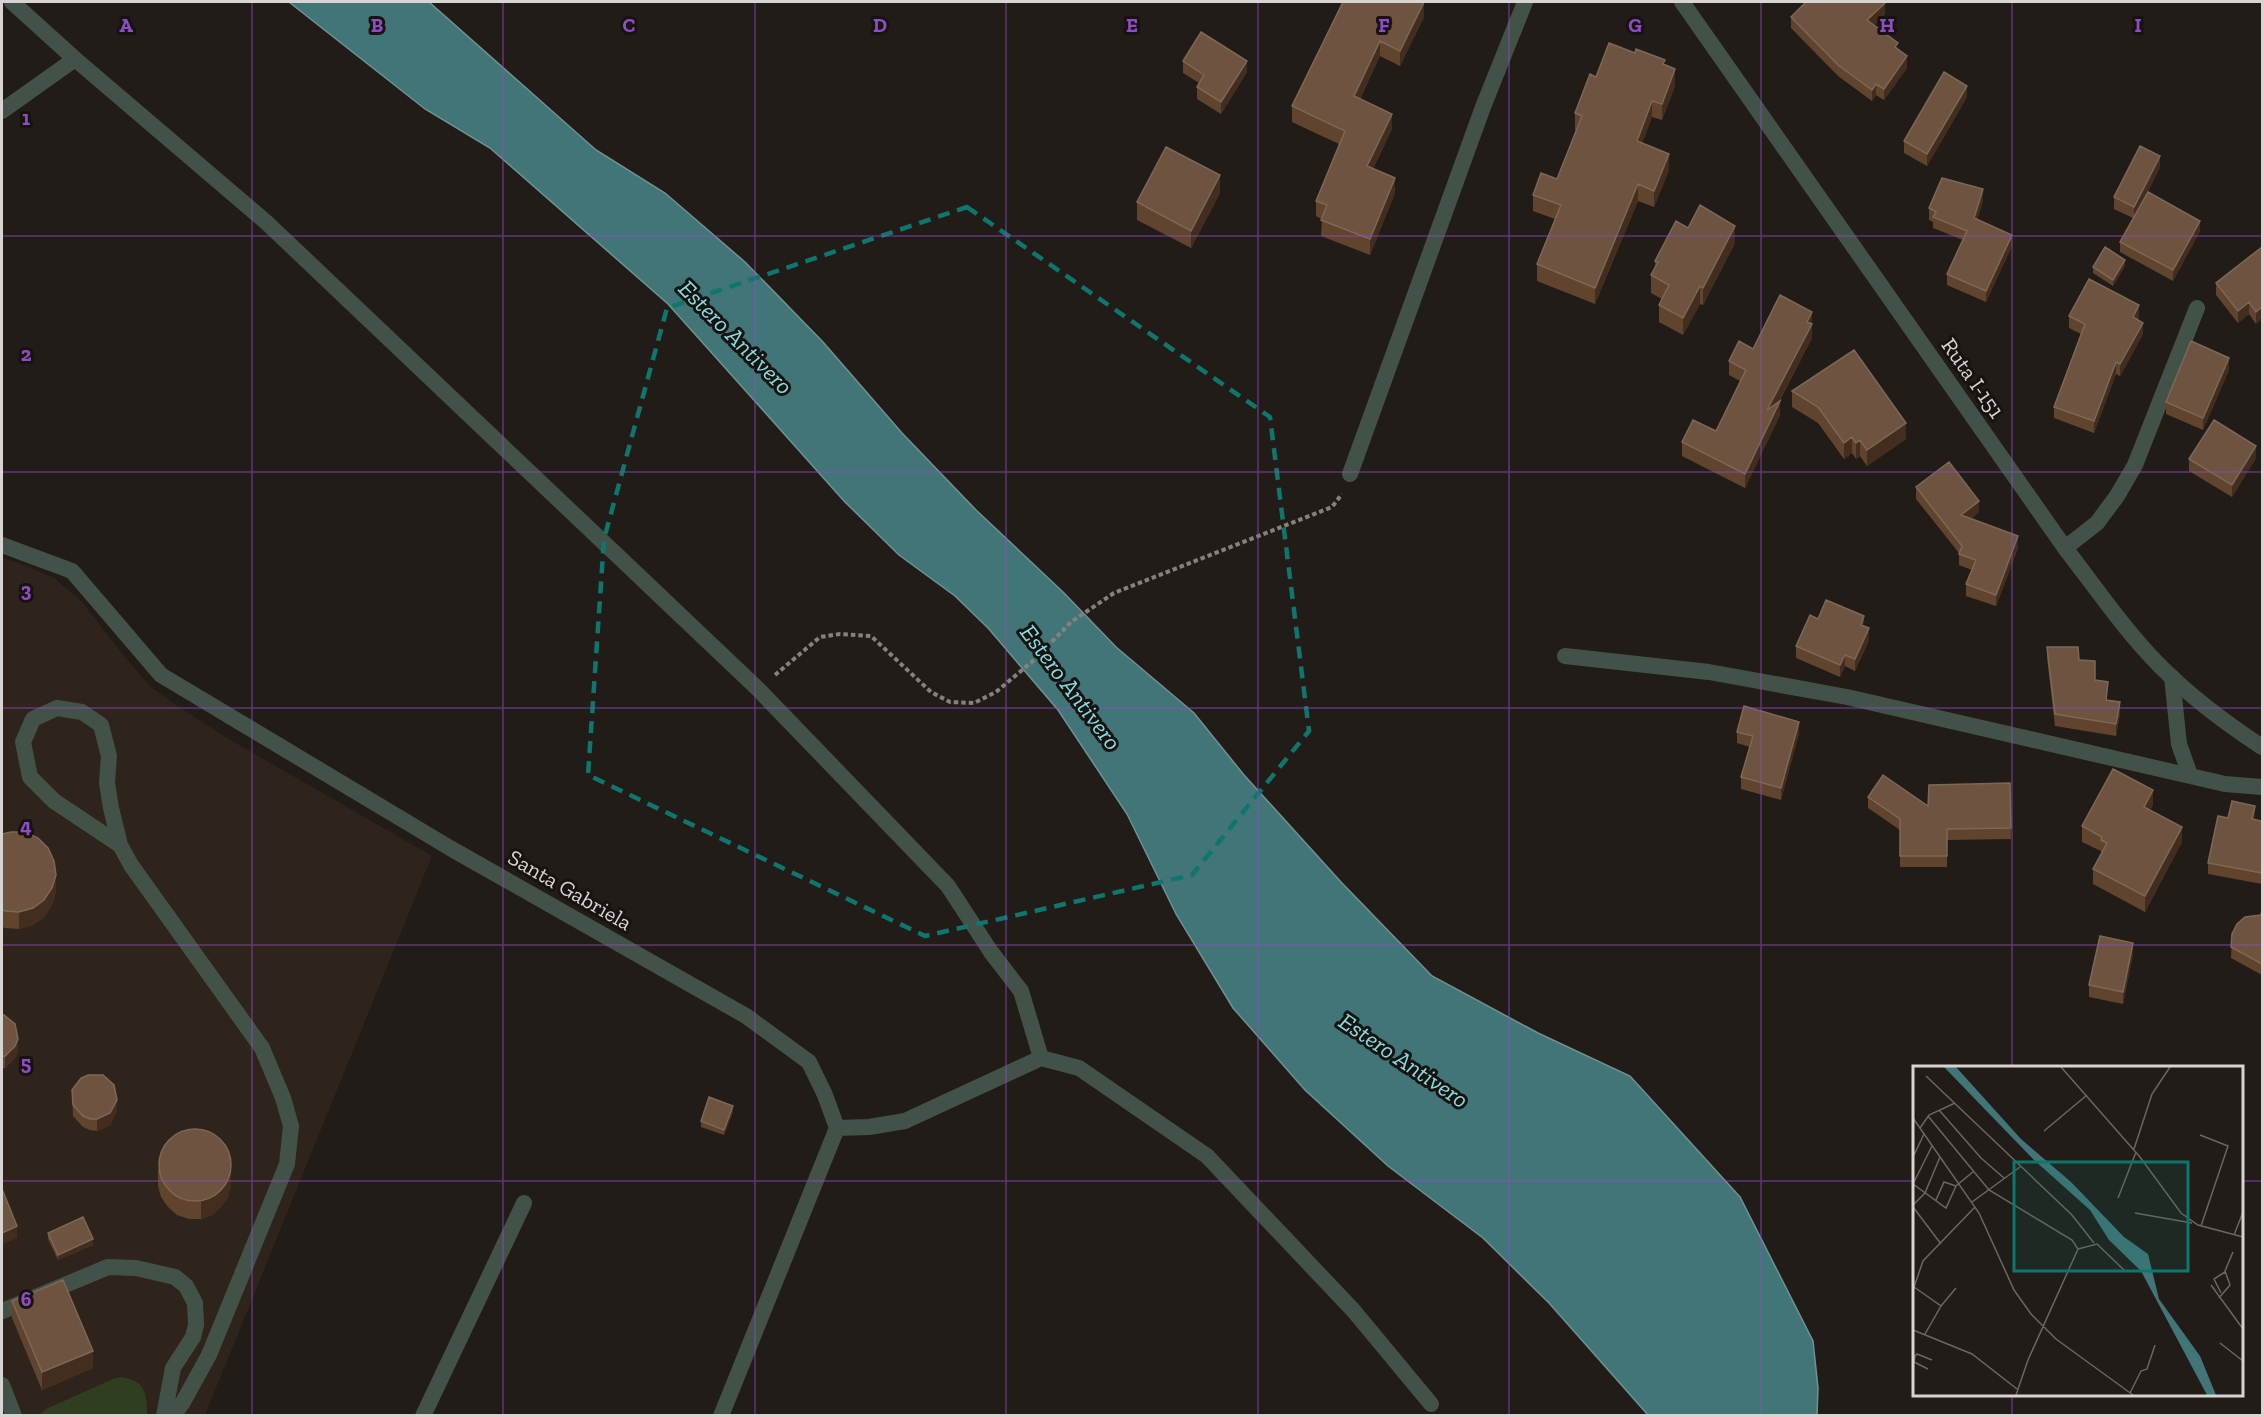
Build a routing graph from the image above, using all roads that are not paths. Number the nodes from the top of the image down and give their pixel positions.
1 (12, 2) edge
2 (1525, 2) edge
3 (1682, 2) edge
4 (75, 59) junction
5 (2, 111) edge
6 (2197, 308) dead end
7 (1350, 474) road end
8 (2, 545) edge
9 (2065, 549) junction
10 (1565, 656) dead end
11 (2172, 677) junction
12 (2262, 747) edge
13 (2190, 775) junction
14 (2262, 787) edge
15 (120, 845) junction
16 (1041, 1058) junction
17 (837, 1128) junction
18 (524, 1203) dead end
19 (2, 1311) edge
20 (2, 1385) edge
21 (1431, 1404) dead end
22 (14, 1416) edge
23 (164, 1416) edge
24 (173, 1416) edge
25 (423, 1416) edge
26 (721, 1416) edge

1 - 4 street
2 - 7 street
3 - 9 street, Ruta I-151
4 - 5 street
4 - 16 street
6 - 9 street
8 - 17 street, Santa Gabriela
9 - 11 street, Ruta I-151
10 - 13 street
11 - 12 street, Ruta I-151
11 - 13 street
13 - 14 street
15 - 15 street
15 - 24 street
16 - 17 street
16 - 21 street
17 - 26 street
18 - 25 street
19 - 23 street
20 - 22 street

